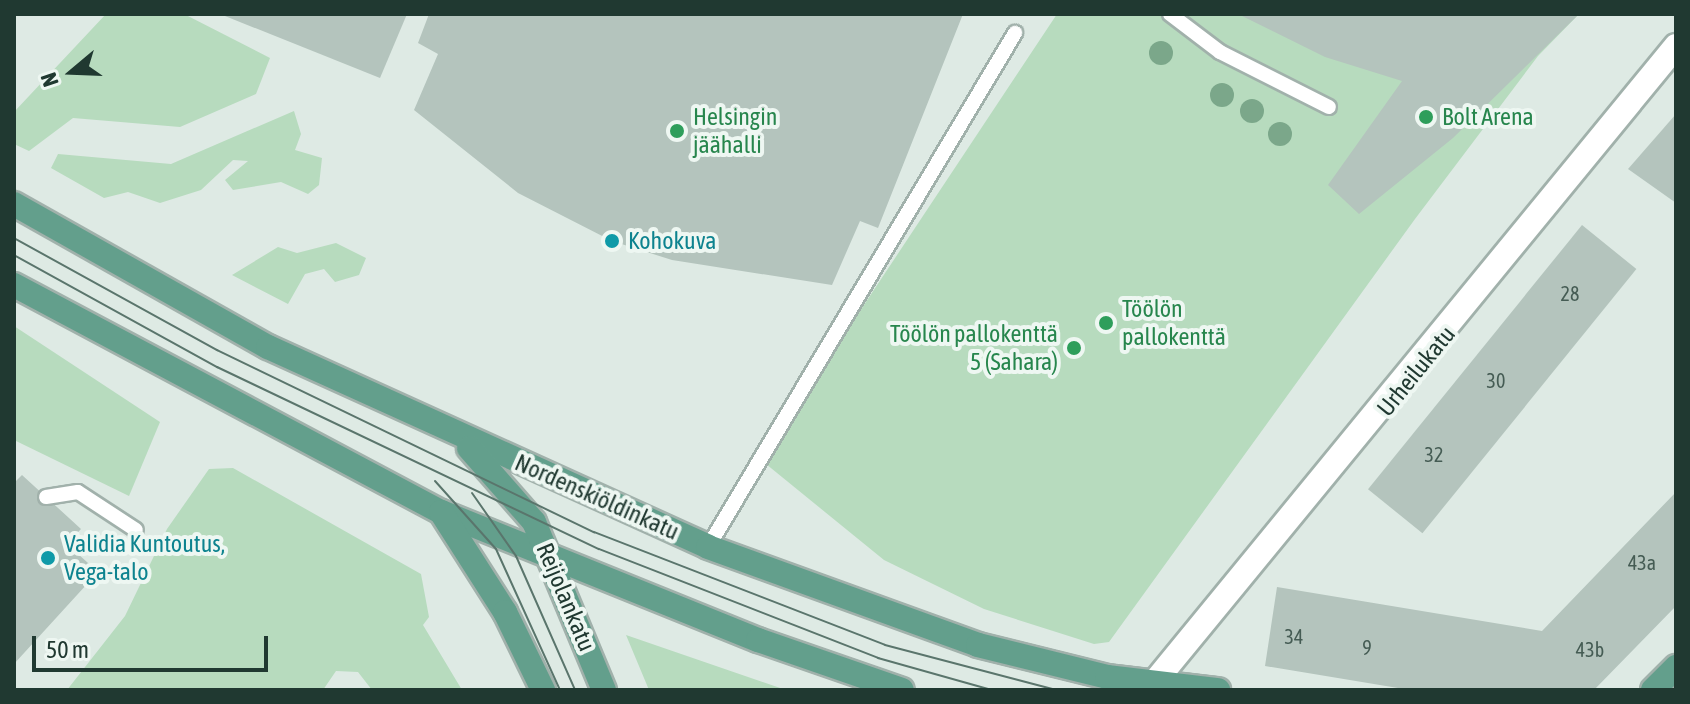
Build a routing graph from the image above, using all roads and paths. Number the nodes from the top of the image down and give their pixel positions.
1 (1170, 14) edge
2 (1015, 33) dead end
3 (1673, 54) edge
4 (1329, 107) dead end
5 (14, 204) edge
6 (14, 285) edge
7 (458, 437) junction
8 (46, 497) dead end
9 (441, 512) junction
10 (136, 530) dead end
11 (708, 547) junction
12 (556, 562) junction
13 (1676, 667) edge
14 (1151, 687) edge
15 (543, 690) edge
16 (604, 690) edge
17 (902, 690) edge
18 (1218, 690) edge
19 (1653, 690) edge

1 - 4 lane
2 - 11 lane
3 - 14 street, Urheilukatu
5 - 7 main road, Nordenskiöldinkatu
6 - 9 main road
7 - 11 main road, Nordenskiöldinkatu
7 - 12 main road, Reijolankatu
8 - 10 lane
9 - 12 main road
9 - 15 main road
11 - 14 main road, Nordenskiöldinkatu
12 - 16 main road, Reijolankatu
12 - 17 main road
13 - 19 main road
14 - 18 main road, Nordenskiöldinkatu

